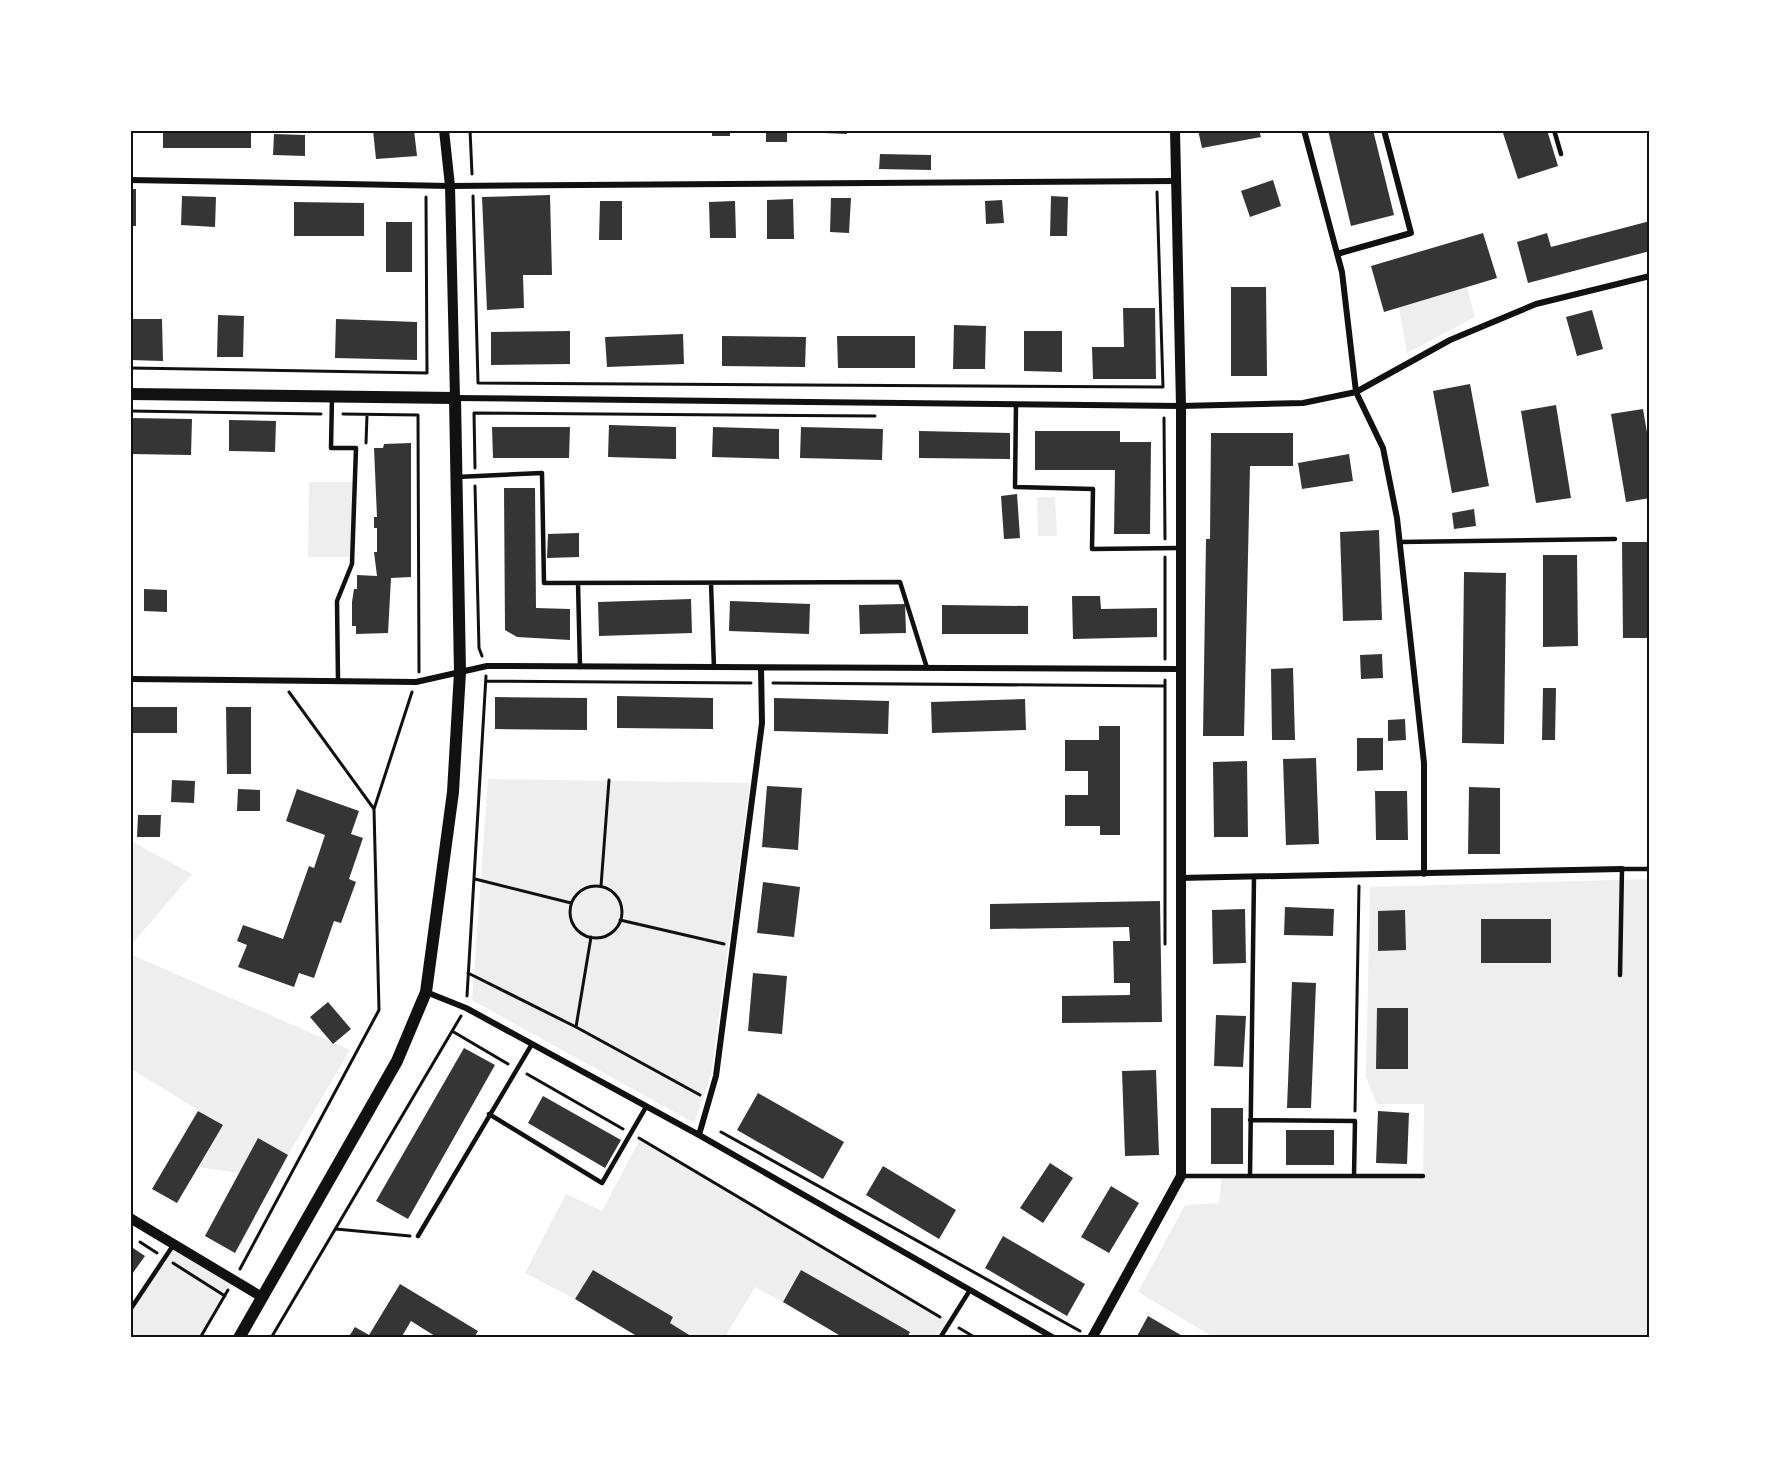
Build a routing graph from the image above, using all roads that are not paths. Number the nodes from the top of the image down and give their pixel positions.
1 (444, 130) edge
2 (1175, 130) edge
3 (1304, 130) edge
4 (1384, 130) edge
5 (1554, 130) edge
6 (1561, 154) dead end
7 (130, 180) edge
8 (1177, 181) junction
9 (450, 186) junction
10 (1337, 254) junction
11 (1650, 276) edge
12 (1356, 392) junction
13 (130, 394) edge
14 (332, 396) junction
15 (455, 398) junction
16 (1016, 404) junction
17 (1180, 406) junction
18 (457, 477) junction
19 (1615, 539) dead end
20 (1400, 542) junction
21 (1179, 548) junction
22 (578, 583) junction
23 (711, 583) junction
24 (580, 667) junction
25 (714, 668) junction
26 (761, 668) junction
27 (927, 668) junction
28 (1179, 669) junction
29 (460, 672) junction
30 (130, 679) edge
31 (338, 681) junction
32 (1622, 869) junction
33 (1650, 869) edge
34 (1424, 874) junction
35 (1254, 877) junction
36 (1179, 878) junction
37 (1620, 975) dead end
38 (426, 992) junction
39 (532, 1044) junction
40 (646, 1107) junction
41 (489, 1114) junction
42 (1251, 1119) junction
43 (699, 1135) junction
44 (1181, 1176) junction
45 (1250, 1176) junction
46 (1354, 1176) junction
47 (1423, 1176) dead end
48 (130, 1218) edge
49 (418, 1236) road end
50 (174, 1244) junction
51 (970, 1290) junction
52 (262, 1297) junction
53 (130, 1310) edge
54 (239, 1338) edge
55 (940, 1338) edge
56 (1054, 1338) edge
57 (1092, 1338) edge

1 - 9 street
2 - 8 street
3 - 10 street
4 - 10 street
5 - 6 lane
7 - 9 street
8 - 9 street
8 - 17 street
9 - 15 street
10 - 12 street
11 - 12 street
12 - 17 street
12 - 20 street
13 - 14 main road
14 - 15 main road
14 - 31 lane
15 - 16 street
15 - 18 main road
16 - 17 street
16 - 21 lane
17 - 21 street
18 - 22 lane
18 - 29 main road
19 - 20 lane
20 - 34 street
21 - 28 street
22 - 23 lane
22 - 24 lane
23 - 25 lane
23 - 27 lane
24 - 25 street
24 - 29 street
25 - 26 street
26 - 27 street
26 - 43 street
27 - 28 street
28 - 36 street
29 - 31 street
29 - 38 main road
30 - 31 street
32 - 33 lane
32 - 34 street
32 - 37 lane
34 - 35 street
35 - 36 street
35 - 42 lane
36 - 44 street
38 - 39 street
38 - 52 main road
39 - 40 street
39 - 41 lane
40 - 41 lane
40 - 43 street
41 - 49 lane
42 - 45 lane
42 - 46 lane
43 - 51 street
44 - 45 lane
44 - 57 street
45 - 46 lane
46 - 47 lane
48 - 50 street
50 - 52 street
50 - 53 lane
51 - 55 lane
51 - 56 street
52 - 54 main road

